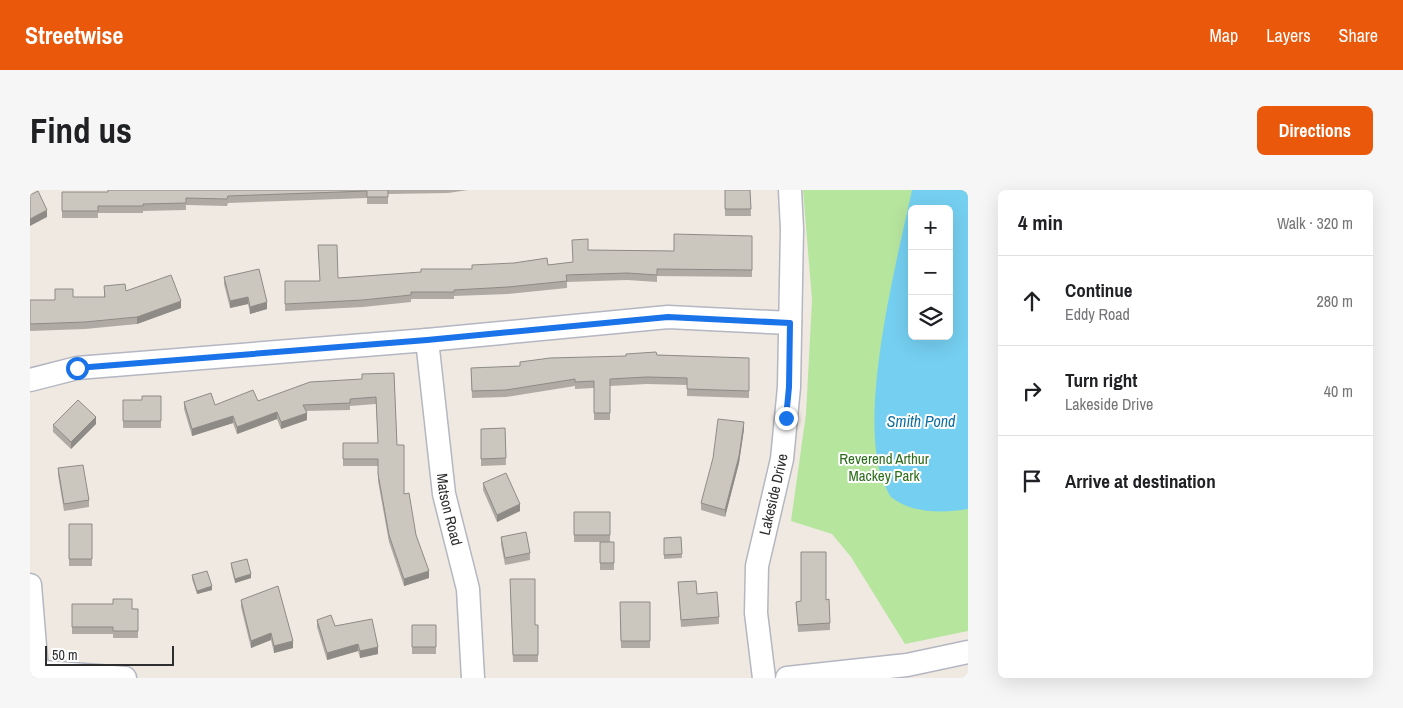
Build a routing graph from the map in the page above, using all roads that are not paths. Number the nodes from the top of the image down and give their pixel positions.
1 (790, 190) edge
2 (790, 323) junction
3 (427, 340) junction
4 (30, 380) edge
5 (30, 585) edge
6 (968, 652) edge
7 (34, 671) edge
8 (125, 678) edge
9 (473, 678) edge
10 (764, 678) edge
11 (787, 678) edge

1 - 2 street, Lakeside Drive
2 - 3 street
2 - 10 street, Lakeside Drive
3 - 4 street
3 - 9 street, Matson Road
5 - 7 street
6 - 11 street
7 - 8 street

